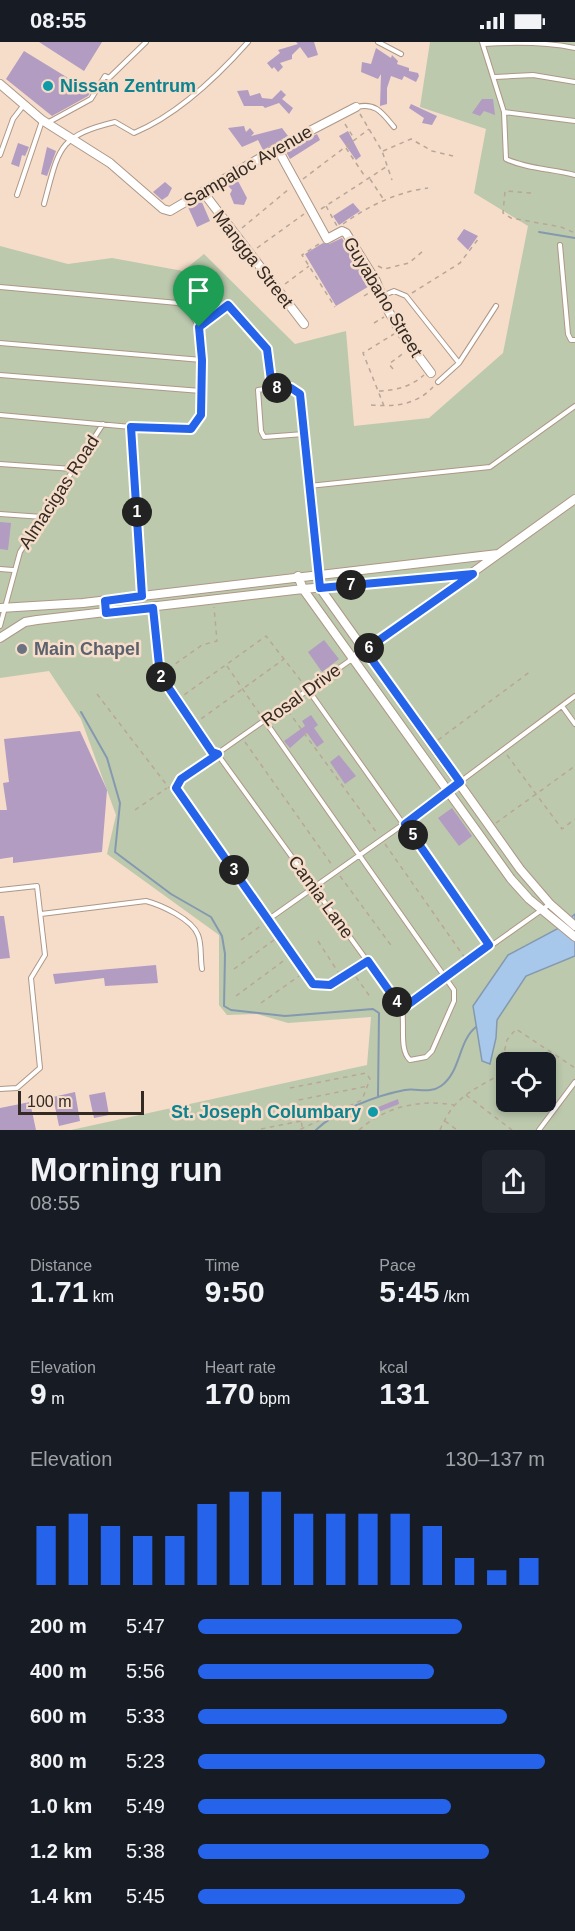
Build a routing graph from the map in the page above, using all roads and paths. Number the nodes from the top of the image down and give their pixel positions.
1 (146, 42) edge
2 (248, 42) edge
3 (378, 42) edge
4 (483, 43) edge
5 (575, 48) edge
6 (401, 54) dead end
7 (495, 77) junction
8 (575, 82) edge
9 (0, 84) edge
10 (23, 106) junction
11 (356, 107) junction
12 (504, 112) junction
13 (340, 116) junction
14 (45, 121) junction
15 (575, 121) edge
16 (394, 127) dead end
17 (369, 129) junction
18 (72, 136) junction
19 (356, 141) junction
20 (277, 148) junction
21 (346, 148) junction
22 (382, 151) junction
23 (0, 155) edge
24 (453, 156) dead end
25 (386, 167) junction
26 (575, 175) edge
27 (368, 178) junction
28 (392, 180) dead end
29 (295, 184) junction
30 (428, 188) dead end
31 (203, 192) junction
32 (531, 193) dead end
33 (17, 195) dead end
34 (384, 200) junction
35 (44, 204) dead end
36 (326, 206) junction
37 (311, 212) junction
38 (575, 233) edge
39 (234, 234) junction
40 (479, 238) dead end
41 (327, 239) junction
42 (560, 245) dead end
43 (423, 251) dead end
44 (249, 254) junction
45 (309, 266) junction
46 (368, 267) junction
47 (0, 287) edge
48 (277, 290) junction
49 (382, 296) junction
50 (406, 296) junction
51 (496, 306) dead end
52 (335, 307) dead end
53 (390, 313) junction
54 (374, 322) dead end
55 (304, 324) dead end
56 (199, 327) junction
57 (400, 331) junction
58 (575, 340) edge
59 (0, 343) edge
60 (411, 347) junction
61 (202, 360) junction
62 (459, 363) junction
63 (393, 369) dead end
64 (430, 372) joint
65 (0, 375) edge
66 (437, 383) joint
67 (272, 388) junction
68 (201, 390) junction
69 (379, 391) junction
70 (371, 405) dead end
71 (384, 406) junction
72 (575, 406) edge
73 (0, 415) edge
74 (103, 424) junction
75 (131, 427) junction
76 (304, 434) junction
77 (0, 464) edge
78 (73, 469) junction
79 (309, 486) junction
80 (575, 499) edge
81 (0, 514) edge
82 (43, 517) junction
83 (498, 554) junction
84 (0, 569) edge
85 (14, 570) junction
86 (316, 574) junction
87 (473, 574) junction
88 (298, 576) junction
89 (320, 588) junction
90 (303, 589) junction
91 (142, 596) junction
92 (213, 600) junction
93 (105, 601) junction
94 (3, 608) edge
95 (153, 608) junction
96 (106, 613) junction
97 (0, 626) edge
98 (0, 638) edge
99 (365, 650) junction
100 (284, 659) junction
101 (352, 659) junction
102 (226, 665) junction
103 (531, 671) dead end
104 (160, 675) junction
105 (243, 689) junction
106 (309, 691) junction
107 (97, 694) dead end
108 (575, 696) edge
109 (177, 700) junction
110 (562, 706) junction
111 (286, 707) junction
112 (265, 721) junction
113 (575, 724) edge
114 (193, 725) junction
115 (242, 737) junction
116 (433, 744) junction
117 (503, 750) junction
118 (218, 754) junction
119 (575, 766) edge
120 (460, 782) junction
121 (168, 788) junction
122 (176, 788) junction
123 (448, 791) junction
124 (535, 795) junction
125 (135, 810) dead end
126 (575, 819) edge
127 (405, 824) junction
128 (490, 827) junction
129 (382, 839) junction
130 (359, 854) junction
131 (336, 870) junction
132 (314, 886) junction
133 (0, 890) edge
134 (550, 904) junction
135 (541, 909) junction
136 (40, 914) junction
137 (269, 919) junction
138 (561, 920) junction
139 (575, 926) edge
140 (280, 936) junction
141 (575, 937) edge
142 (241, 940) dead end
143 (318, 941) dead end
144 (489, 945) junction
145 (393, 948) dead end
146 (292, 954) junction
147 (368, 961) junction
148 (468, 961) junction
149 (202, 969) dead end
150 (234, 969) dead end
151 (305, 972) junction
152 (351, 972) junction
153 (342, 977) junction
154 (447, 977) junction
155 (236, 996) dead end
156 (371, 998) dead end
157 (261, 1003) dead end
158 (402, 1009) junction
159 (575, 1068) edge
160 (575, 1082) edge
161 (368, 1085) junction
162 (290, 1088) dead end
163 (0, 1089) edge
164 (465, 1095) junction
165 (454, 1105) junction
166 (302, 1121) junction
167 (444, 1121) junction
168 (302, 1127) junction
169 (261, 1129) edge
170 (299, 1130) edge
171 (359, 1130) edge
172 (440, 1130) edge
173 (457, 1130) edge
174 (512, 1130) edge
175 (539, 1130) edge

1 - 14 lane
2 - 18 lane
3 - 6 lane
4 - 5 lane
4 - 7 lane
7 - 8 lane
7 - 12 lane
9 - 10 street, Sampaloc Avenue
10 - 14 street, Sampaloc Avenue
10 - 23 lane
11 - 13 street, Sampaloc Avenue
11 - 16 lane
11 - 17 path
12 - 15 lane
12 - 26 lane
13 - 19 path
13 - 20 street, Sampaloc Avenue
14 - 18 street, Sampaloc Avenue
14 - 33 lane
17 - 19 path
17 - 22 path
18 - 31 street, Sampaloc Avenue
18 - 35 lane
19 - 21 path
20 - 29 street, Guyabano Street
20 - 31 street, Sampaloc Avenue
21 - 27 path
21 - 29 path
22 - 24 path
22 - 25 path
25 - 27 path
25 - 28 path
27 - 34 path
27 - 36 path
29 - 37 street, Guyabano Street
29 - 39 path
30 - 34 path
31 - 39 street, Mangga Street
32 - 38 path
34 - 36 path
36 - 37 path
37 - 41 street, Guyabano Street
37 - 44 path
39 - 44 street, Mangga Street
40 - 50 path
41 - 45 path
41 - 46 street, Guyabano Street
42 - 58 lane
43 - 46 path
44 - 48 street, Mangga Street
45 - 48 path
45 - 52 path
46 - 49 street, Guyabano Street
47 - 56 lane
48 - 55 street, Mangga Street
49 - 50 lane
49 - 53 street, Guyabano Street
50 - 62 lane
51 - 62 lane
53 - 54 path
53 - 57 street, Guyabano Street
56 - 61 lane, Almacigas Road
56 - 67 path
57 - 60 street, Guyabano Street
57 - 69 path
59 - 61 lane
60 - 63 path
60 - 64 street, Guyabano Street
61 - 68 lane, Almacigas Road
62 - 66 lane
64 - 69 path
65 - 68 lane
66 - 71 path
67 - 76 lane
67 - 76 lane
68 - 75 lane, Almacigas Road
69 - 71 path
70 - 71 path
72 - 79 lane
73 - 74 lane
74 - 75 lane, Almacigas Road
74 - 78 lane, Almacigas Road
75 - 91 path
76 - 79 lane
77 - 78 lane
78 - 82 lane, Almacigas Road
79 - 86 lane
80 - 83 street, Rosal Drive
81 - 82 lane
82 - 85 lane, Almacigas Road
83 - 86 street
83 - 87 street, Rosal Drive
84 - 85 lane, Almacigas Road
85 - 94 lane, Almacigas Road
86 - 88 street
86 - 89 street
87 - 89 street
87 - 99 street, Rosal Drive
88 - 90 street
88 - 91 street
89 - 90 street
89 - 99 street
90 - 92 street
90 - 101 street
91 - 93 street
92 - 95 street
92 - 104 path
93 - 94 street
93 - 96 street
94 - 97 lane, Almacigas Road
95 - 96 street
95 - 104 path
96 - 98 street
99 - 101 street, Rosal Drive
99 - 116 street
100 - 102 path
100 - 105 path
100 - 106 path
101 - 106 lane, Rosal Drive
101 - 123 street
102 - 105 path
102 - 109 path
103 - 116 path
104 - 109 path
105 - 112 path
105 - 114 path
106 - 111 lane, Rosal Drive
106 - 127 lane
107 - 121 path
108 - 110 lane
109 - 114 path
110 - 113 lane
110 - 117 lane
111 - 112 lane, Rosal Drive
111 - 129 path
112 - 115 lane, Rosal Drive
112 - 130 lane
114 - 118 path
115 - 118 lane, Rosal Drive
115 - 131 path
116 - 120 street
117 - 120 lane
117 - 124 path
118 - 122 lane, Rosal Drive
118 - 132 lane, Camia Lane
119 - 124 path
120 - 123 lane
120 - 128 street
121 - 122 path
121 - 125 path
122 - 137 lane
123 - 127 lane
123 - 135 street
124 - 126 path
124 - 128 path
127 - 129 lane
127 - 144 lane
128 - 134 street
129 - 130 lane
129 - 148 path
130 - 131 lane
130 - 154 lane
131 - 132 lane
131 - 145 path
132 - 137 lane
132 - 147 lane, Camia Lane
133 - 136 lane
134 - 135 lane
134 - 138 street
135 - 138 street
135 - 144 lane
136 - 149 lane
136 - 163 lane
137 - 140 lane
137 - 142 path
138 - 139 street
138 - 141 street
140 - 146 lane
140 - 150 path
143 - 153 path
144 - 148 lane
146 - 151 lane
146 - 155 path
147 - 152 lane
147 - 158 lane, Camia Lane
148 - 154 lane
151 - 153 lane
151 - 157 path
152 - 153 lane
152 - 156 path
154 - 158 lane
154 - 158 lane
159 - 164 path
160 - 175 lane
161 - 162 path
161 - 166 path
161 - 168 path
164 - 165 path
164 - 174 path
165 - 167 path
165 - 171 path
166 - 168 path
166 - 169 path
167 - 172 path
167 - 173 path
168 - 170 path

